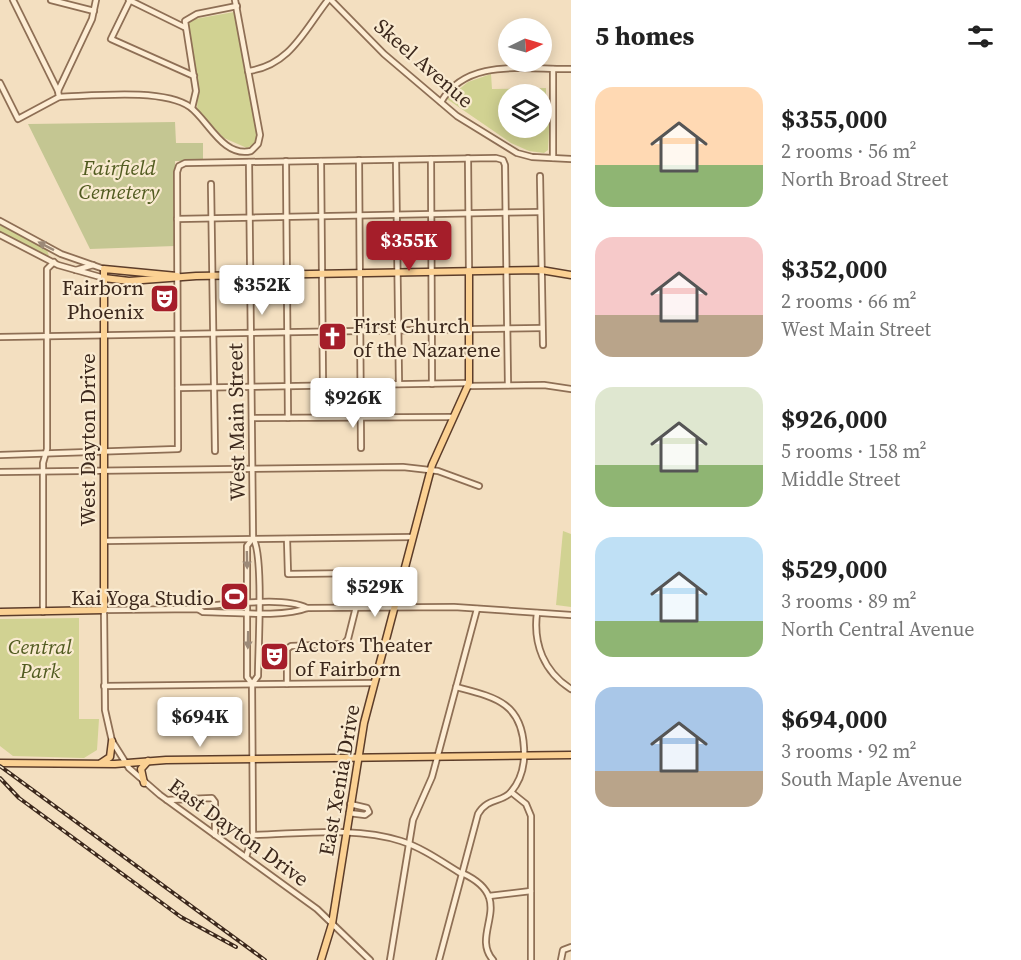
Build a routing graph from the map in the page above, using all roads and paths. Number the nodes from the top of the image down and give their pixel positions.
1 (13, 0) edge
2 (51, 0) edge
3 (96, 0) edge
4 (129, 0) edge
5 (235, 0) edge
6 (330, 0) edge
7 (237, 6) junction
8 (94, 11) junction
9 (184, 27) junction
10 (553, 69) junction
11 (571, 69) edge
12 (248, 71) junction
13 (194, 76) junction
14 (0, 83) edge
15 (58, 94) junction
16 (441, 102) junction
17 (192, 108) junction
18 (468, 158) junction
19 (553, 158) junction
20 (431, 159) junction
21 (571, 159) edge
22 (359, 160) junction
23 (396, 160) junction
24 (321, 161) junction
25 (249, 162) junction
26 (286, 162) junction
27 (540, 176) dead end
28 (211, 184) dead end
29 (540, 212) junction
30 (506, 213) junction
31 (431, 214) junction
32 (469, 214) junction
33 (397, 215) junction
34 (359, 216) junction
35 (287, 217) junction
36 (321, 217) junction
37 (250, 218) junction
38 (177, 219) junction
39 (211, 219) junction
40 (0, 221) edge
41 (0, 235) edge
42 (54, 262) junction
43 (93, 265) junction
44 (104, 269) junction
45 (74, 270) junction
46 (541, 270) junction
47 (469, 271) junction
48 (507, 271) junction
49 (397, 272) junction
50 (431, 272) junction
51 (322, 273) junction
52 (360, 273) junction
53 (288, 274) junction
54 (250, 275) junction
55 (571, 275) edge
56 (177, 276) junction
57 (212, 276) junction
58 (104, 278) junction
59 (507, 328) junction
60 (542, 328) junction
61 (470, 329) junction
62 (398, 330) junction
63 (432, 330) junction
64 (360, 331) junction
65 (322, 332) junction
66 (251, 333) junction
67 (289, 333) junction
68 (177, 334) junction
69 (214, 334) junction
70 (104, 336) junction
71 (0, 337) edge
72 (46, 337) junction
73 (543, 345) dead end
74 (399, 384) junction
75 (432, 384) junction
76 (361, 385) junction
77 (469, 385) junction
78 (508, 385) junction
79 (288, 386) junction
80 (323, 386) junction
81 (214, 387) junction
82 (252, 387) junction
83 (178, 388) junction
84 (571, 389) edge
85 (453, 417) junction
86 (252, 418) junction
87 (288, 418) junction
88 (361, 418) junction
89 (361, 448) dead end
90 (104, 450) junction
91 (215, 451) dead end
92 (46, 454) junction
93 (0, 455) edge
94 (253, 469) junction
95 (430, 470) junction
96 (43, 471) junction
97 (104, 471) junction
98 (0, 472) edge
99 (479, 486) dead end
100 (413, 537) junction
101 (253, 538) junction
102 (286, 539) junction
103 (104, 541) junction
104 (248, 604) junction
105 (258, 604) junction
106 (356, 607) junction
107 (366, 607) junction
108 (394, 607) junction
109 (307, 608) junction
110 (198, 609) junction
111 (477, 609) junction
112 (104, 610) junction
113 (0, 612) edge
114 (43, 612) junction
115 (258, 612) junction
116 (248, 613) junction
117 (537, 613) junction
118 (571, 615) edge
119 (374, 683) junction
120 (252, 684) junction
121 (287, 684) junction
122 (104, 686) junction
123 (456, 687) junction
124 (571, 689) edge
125 (112, 741) junction
126 (571, 755) edge
127 (525, 756) junction
128 (438, 757) junction
129 (358, 758) junction
130 (253, 759) junction
131 (149, 761) junction
132 (0, 763) edge
133 (125, 763) junction
134 (99, 764) junction
135 (144, 783) junction
136 (511, 792) junction
137 (166, 800) junction
138 (350, 804) junction
139 (349, 813) junction
140 (346, 833) junction
141 (253, 834) junction
142 (215, 835) junction
143 (408, 844) junction
144 (246, 857) junction
145 (462, 874) junction
146 (531, 891) junction
147 (489, 896) junction
148 (332, 924) junction
149 (571, 947) edge
150 (321, 960) edge
151 (370, 960) edge
152 (390, 960) edge
153 (439, 960) edge
154 (493, 960) edge
155 (531, 960) edge
156 (561, 960) edge

1 - 15 street
2 - 8 street
3 - 8 street
4 - 9 street
4 - 13 street
5 - 7 street
6 - 12 street
6 - 16 street, Skeel Avenue
7 - 9 street
7 - 12 street
8 - 15 street
9 - 13 street
10 - 11 street
10 - 16 street
10 - 19 street
12 - 17 street
13 - 17 street
14 - 15 street
15 - 17 street
16 - 19 street, Skeel Avenue
18 - 20 street
18 - 30 street
18 - 32 street
19 - 21 street, Skeel Avenue
20 - 23 street
20 - 31 street
22 - 23 street
22 - 24 street
22 - 34 street
23 - 33 street
24 - 26 street
24 - 36 street
25 - 26 street
25 - 37 street, West Main Street
25 - 38 street
26 - 35 street
27 - 29 street
28 - 39 street
29 - 30 street
29 - 46 street
30 - 32 street
30 - 48 street
31 - 32 street
31 - 33 street
31 - 50 street
32 - 47 street
33 - 34 street
33 - 49 street
34 - 36 street
34 - 52 street
35 - 36 street
35 - 37 street
35 - 53 street
36 - 51 street
37 - 39 street
37 - 54 street, West Main Street
38 - 39 street
38 - 56 street
39 - 57 street
43 -> 40 street
41 - 42 street
42 - 45 street
42 - 72 street
43 - 44 street
43 - 45 street
44 - 56 main road
44 - 58 main road, West Dayton Drive
45 - 58 street
46 - 48 main road
46 - 55 main road
46 - 60 street
47 - 48 main road
47 - 50 main road
47 - 61 main road
48 - 59 street
49 - 50 main road
49 - 52 main road
49 - 62 street
50 - 63 street
51 - 52 main road
51 - 53 main road
51 - 65 street
52 - 64 street
53 - 54 main road
53 - 67 street
54 - 57 main road
54 - 66 street, West Main Street
56 - 57 main road
56 - 58 main road
56 - 68 street
57 - 69 street
58 - 70 main road, West Dayton Drive
59 - 60 street
59 - 61 street
59 - 78 street
60 - 73 street
61 - 63 street
61 - 77 main road
62 - 63 street
62 - 64 street
62 - 74 street
63 - 75 street
64 - 65 street
64 - 76 street
65 - 67 street
65 - 80 street
66 - 67 street
66 - 69 street
66 - 82 street, West Main Street
67 - 79 street
68 - 69 street
68 - 70 street
68 - 83 street
69 - 81 street
70 - 72 street
70 - 90 main road, West Dayton Drive
71 - 72 street
72 - 92 street
74 - 75 street
74 - 76 street
75 - 77 street
76 - 80 street
76 - 88 street
77 - 78 street
77 - 85 main road, East Xenia Drive
78 - 84 street
79 - 80 street
79 - 82 street
79 - 87 street
81 - 82 street
81 - 83 street
81 - 91 street
82 - 86 street, West Main Street
83 - 90 street
85 - 88 street
85 - 95 main road, East Xenia Drive
86 - 87 street
86 - 94 street, West Main Street
87 - 88 street
88 - 89 street
90 - 92 street
90 - 97 main road, West Dayton Drive
92 - 93 street
92 - 96 street
94 - 95 street
94 - 97 street
94 - 101 street, West Main Street
95 - 99 street
95 - 100 main road, East Xenia Drive
96 - 97 street
96 - 98 street
96 - 114 street
97 - 103 main road, West Dayton Drive
100 - 102 street
100 - 108 main road, East Xenia Drive
101 - 102 street
101 - 103 street
101 -> 104 street, West Main Street
101 - 105 street, West Main Street
102 - 107 street
103 - 112 main road, West Dayton Drive
104 - 105 street
104 - 110 street
104 - 116 street, West Main Street
105 - 109 street
105 - 115 street, West Main Street
106 - 107 street
106 - 109 street
106 - 121 street
107 - 108 street
108 - 111 street
108 - 119 main road, East Xenia Drive
109 - 115 street
110 - 112 street
110 - 116 street
111 - 117 street
111 - 123 street
112 - 114 main road
112 - 122 street, East Dayton Drive
113 - 114 main road
115 - 116 street
115 - 120 street, West Main Street
116 -> 120 street, West Main Street
117 - 118 street
117 - 124 street
119 - 121 street
119 - 129 main road, East Xenia Drive
120 - 121 street
120 - 122 street
120 - 130 street
122 - 125 street, East Dayton Drive
123 - 127 street
123 - 128 street
125 - 133 street, East Dayton Drive
125 - 134 main road
126 - 127 main road
127 - 128 main road
127 - 136 street
128 - 129 main road
128 - 143 street
129 - 130 main road
129 - 138 main road, East Xenia Drive
130 - 131 main road
130 - 141 street
131 - 133 main road
131 - 135 main road
132 - 134 main road
133 - 134 main road
133 - 135 street, East Dayton Drive
135 - 137 street, East Dayton Drive
136 - 145 street
136 - 146 street
137 - 142 street, East Dayton Drive
137 - 142 street
138 - 139 main road, East Xenia Drive
138 - 139 street
139 - 140 main road, East Xenia Drive
140 - 141 street
140 - 143 street
140 - 148 main road, East Xenia Drive
141 - 144 street
142 - 144 street, East Dayton Drive
143 - 145 street
143 - 152 street
144 - 148 street, East Dayton Drive
145 - 147 street
145 - 153 street
146 - 147 street
146 - 155 street
147 - 154 street
148 - 150 main road, East Xenia Drive
148 - 151 street, East Dayton Drive
149 - 156 street

